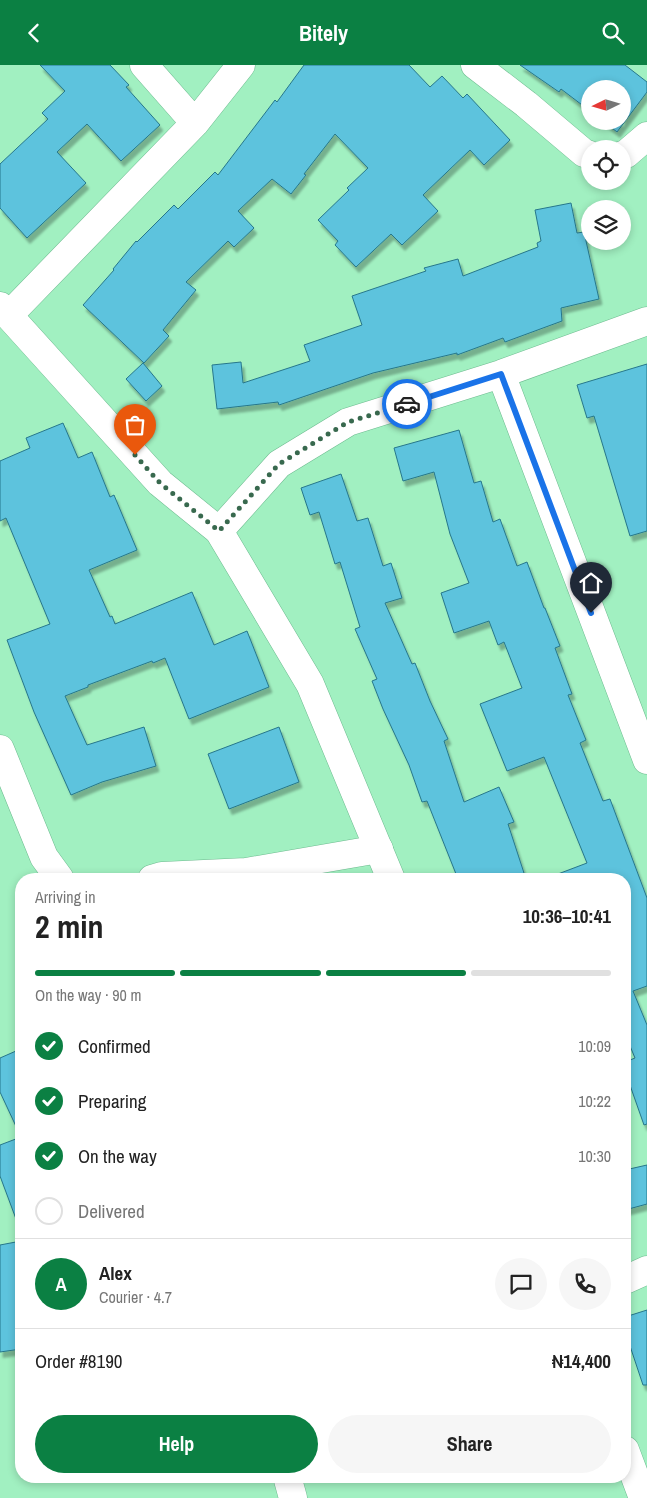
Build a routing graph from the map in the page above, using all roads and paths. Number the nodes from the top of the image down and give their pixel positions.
1 (144, 65) edge
2 (241, 65) edge
3 (475, 65) edge
4 (195, 123) junction
5 (647, 135) edge
6 (631, 149) edge
7 (581, 150) edge
8 (4, 311) edge
9 (647, 321) edge
10 (501, 374) junction
11 (219, 531) junction
12 (0, 749) edge
13 (647, 760) edge
14 (379, 849) junction
15 (56, 873) edge
16 (225, 873) edge
17 (389, 873) edge
18 (647, 1270) edge
19 (631, 1277) edge
20 (631, 1466) edge
21 (289, 1483) edge
22 (293, 1498) edge
23 (643, 1498) edge

1 - 4 street
2 - 4 street
3 - 7 street
4 - 8 street
5 - 6 street
8 - 11 street
9 - 10 street
10 - 11 street
10 - 13 street
11 - 14 street
12 - 15 street
14 - 16 street
14 - 17 street
18 - 19 street
20 - 23 street
21 - 22 street

